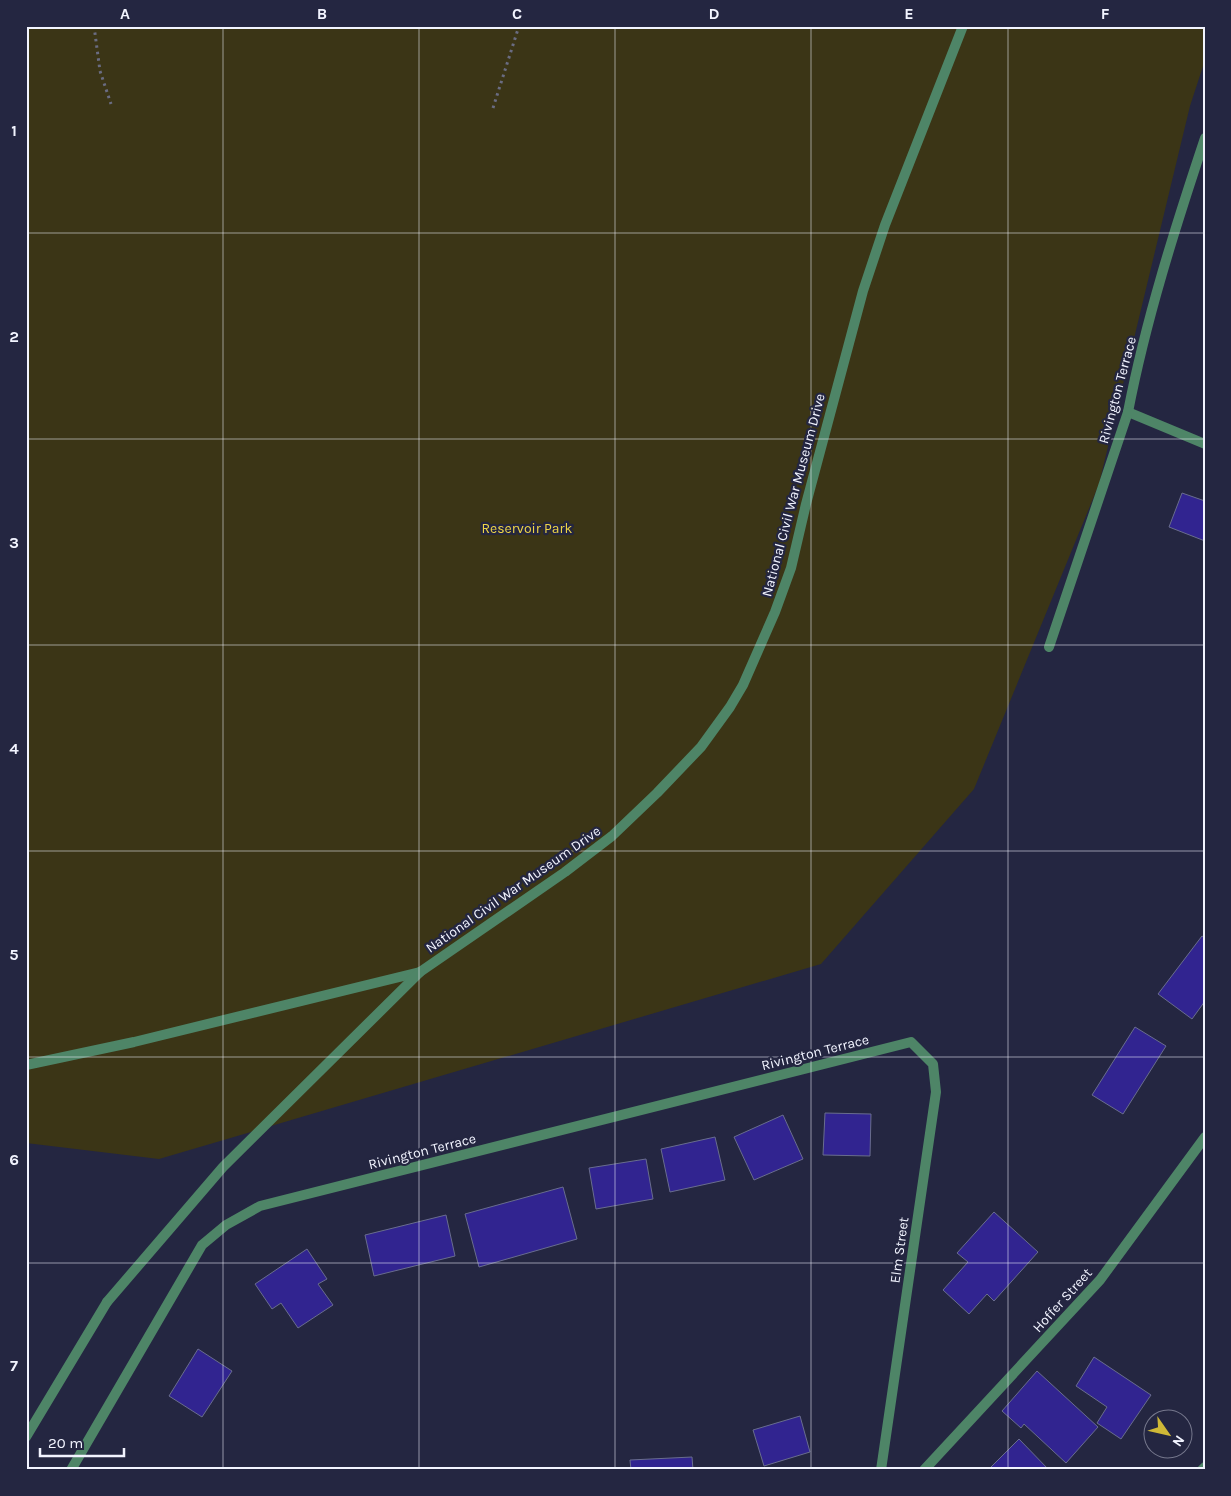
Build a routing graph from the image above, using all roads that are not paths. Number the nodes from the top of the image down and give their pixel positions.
1 (963, 26) edge
2 (1205, 138) edge
3 (1128, 412) junction
4 (1205, 444) edge
5 (1049, 647) dead end
6 (420, 972) junction
7 (911, 1042) joint
8 (26, 1065) edge
9 (1205, 1137) edge
10 (26, 1436) edge
11 (1205, 1467) edge
12 (71, 1470) edge
13 (881, 1470) edge
14 (924, 1470) edge
15 (1202, 1470) edge

1 - 6 street, National Civil War Museum Drive
2 - 3 street, Rivington Terrace
3 - 4 street
3 - 5 street, Rivington Terrace
6 - 8 street, National Civil War Museum Drive
6 - 10 street
7 - 12 street, Rivington Terrace
7 - 13 street, Elm Street
9 - 14 street, Hoffer Street
11 - 15 street

